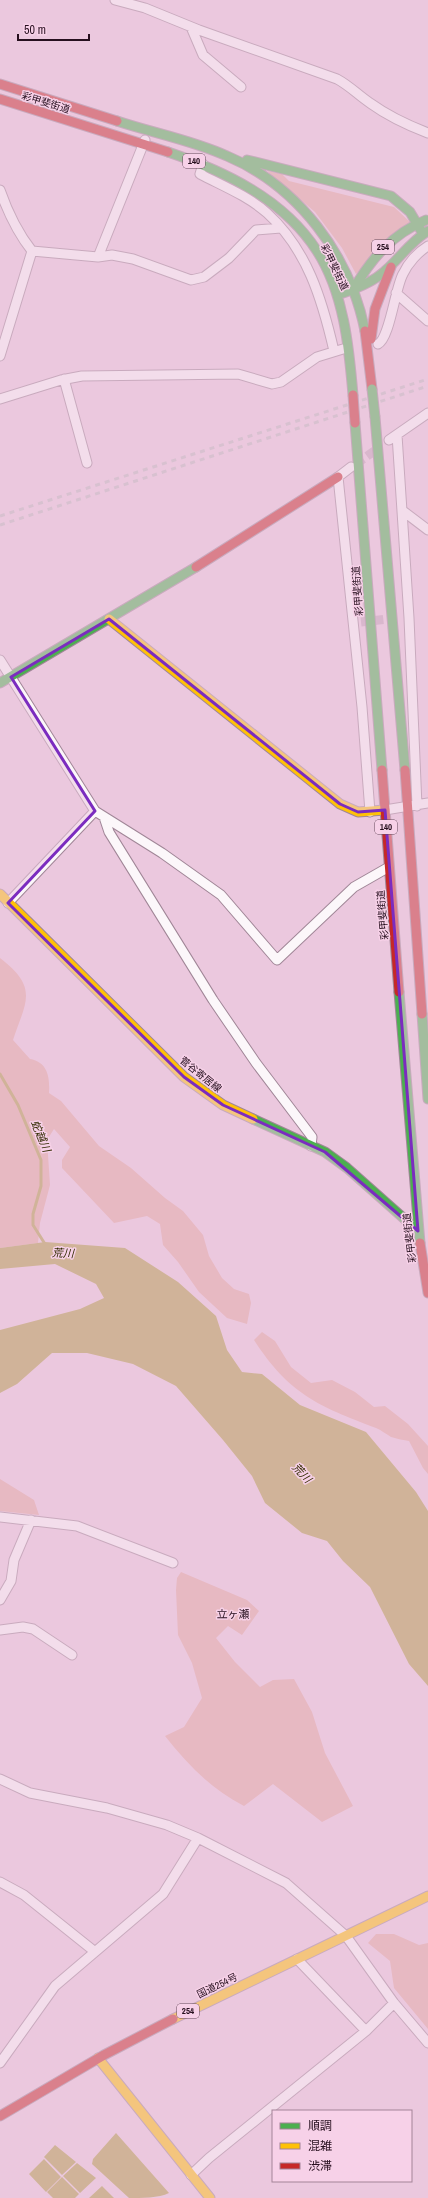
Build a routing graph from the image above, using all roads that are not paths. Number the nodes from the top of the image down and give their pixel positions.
1 (115, 0) edge
2 (191, 27) junction
3 (0, 84) edge
4 (241, 87) dead end
5 (0, 99) edge
6 (148, 131) junction
7 (428, 133) edge
8 (143, 144) junction
9 (228, 156) junction
10 (203, 164) junction
11 (237, 179) junction
12 (0, 190) edge
13 (232, 190) junction
14 (3, 205) edge
15 (428, 219) edge
16 (417, 223) junction
17 (281, 228) junction
18 (425, 233) edge
19 (428, 246) edge
20 (32, 251) junction
21 (98, 257) junction
22 (392, 264) junction
23 (353, 290) junction
24 (396, 293) junction
25 (338, 295) junction
26 (428, 322) edge
27 (378, 344) dead end
28 (370, 355) junction
29 (0, 356) edge
30 (64, 379) junction
31 (0, 399) edge
32 (428, 413) edge
33 (87, 462) dead end
34 (351, 467) tunnel mouth
35 (338, 477) junction
36 (403, 511) junction
37 (428, 530) edge
38 (399, 618) tunnel mouth
39 (410, 618) junction
40 (109, 619) junction
41 (0, 660) edge
42 (11, 677) junction
43 (0, 683) edge
44 (428, 804) edge
45 (413, 807) junction
46 (385, 810) junction
47 (95, 811) junction
48 (370, 812) junction
49 (104, 817) junction
50 (389, 867) junction
51 (0, 894) edge
52 (8, 902) junction
53 (421, 1104) edge
54 (311, 1146) junction
55 (418, 1231) junction
56 (428, 1239) edge
57 (428, 1293) edge
58 (0, 1517) edge
59 (31, 1520) junction
60 (173, 1563) dead end
61 (0, 1600) edge
62 (0, 1630) edge
63 (72, 1655) dead end
64 (0, 1779) edge
65 (198, 1838) junction
66 (0, 1882) edge
67 (428, 1896) edge
68 (346, 1936) junction
69 (94, 1951) junction
70 (297, 1959) junction
71 (394, 2003) junction
72 (366, 2031) junction
73 (428, 2043) edge
74 (98, 2058) junction
75 (0, 2063) edge
76 (0, 2116) edge
77 (191, 2175) junction
78 (210, 2198) edge

1 - 2 street
2 - 4 street
2 - 7 street
3 - 6 main road, 彩甲斐街道 / 140
5 - 8 main road, 彩甲斐街道 / 140
6 - 8 street
6 - 9 main road, 彩甲斐街道 / 140
8 - 10 main road, 彩甲斐街道 / 140
8 - 21 street
9 - 16 main road
9 - 23 main road, 彩甲斐街道 / 140
10 - 11 main road, 彩甲斐街道 / 140
10 - 13 street
11 - 13 street
11 - 25 main road, 彩甲斐街道 / 140
12 - 14 street
13 - 17 street
14 - 20 street
15 - 16 main road, 254
16 - 18 main road
16 - 23 main road, 254
17 - 21 street
17 - 30 street
18 - 22 main road, 254
19 - 24 street
20 - 21 street
20 - 29 street
22 - 23 main road, 254
22 - 28 main road
23 - 25 main road, 254
23 - 28 main road, 彩甲斐街道 / 140
24 - 26 street
24 - 27 street
25 - 46 main road, 彩甲斐街道 / 140, bridge
28 - 45 main road, 彩甲斐街道 / 140, bridge
30 - 31 street
30 - 33 street
32 - 36 street
34 - 35 street
35 - 40 main road
35 - 48 street
36 - 37 street
36 - 39 street
38 - 39 street
39 - 45 street
40 - 42 main road
40 - 48 main road
41 - 42 street
42 - 43 main road
42 - 47 street
44 - 45 street
45 - 46 street
45 - 53 main road, 彩甲斐街道 / 140
46 - 48 main road
46 - 50 main road, 彩甲斐街道 / 140
47 - 49 street
47 - 52 street
49 - 50 street
49 - 54 street
50 - 53 main road, 彩甲斐街道 / 140
51 - 52 main road, 菅谷寄居線
52 - 54 main road, 菅谷寄居線
53 - 55 main road, 彩甲斐街道 / 140
54 - 55 main road, 菅谷寄居線
55 - 56 main road, 菅谷寄居線
55 - 57 main road, 彩甲斐街道 / 140
58 - 59 street
59 - 60 street
59 - 61 street
62 - 63 street
64 - 65 street
65 - 68 street
65 - 69 street
66 - 69 street
67 - 68 main road, 国道254号 / 254
68 - 70 main road, 国道254号 / 254
68 - 71 street
69 - 75 street
70 - 72 street
70 - 74 main road, 国道254号 / 254
71 - 72 street
71 - 73 street
72 - 77 street
74 - 76 main road, 国道254号 / 254
74 - 77 main road
77 - 78 main road

